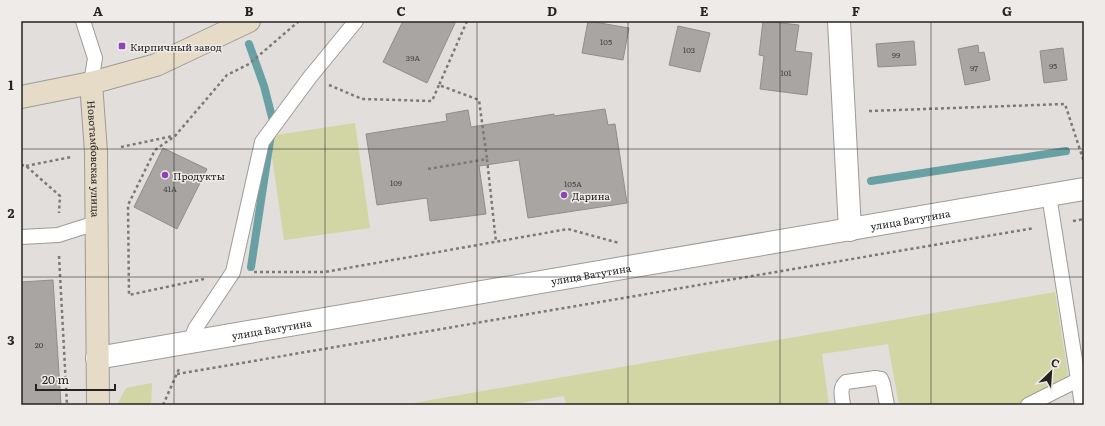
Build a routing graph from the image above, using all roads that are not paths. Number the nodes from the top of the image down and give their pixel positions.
1 (83, 21) edge
2 (249, 21) edge
3 (356, 21) edge
4 (839, 21) edge
5 (91, 83) junction
6 (21, 96) edge
7 (1084, 189) edge
8 (1050, 195) junction
9 (96, 223) junction
10 (850, 230) junction
11 (21, 236) edge
12 (190, 342) junction
13 (97, 358) junction
14 (1078, 380) junction
15 (1083, 403) edge
16 (98, 405) edge
17 (843, 405) edge
18 (887, 405) edge
19 (1028, 405) edge

1 - 5 lane
2 - 5 street
3 - 12 lane
4 - 10 street
5 - 6 street
5 - 9 street, Новотамбовская улица
7 - 8 street, улица Ватутина
8 - 10 street, улица Ватутина
8 - 14 lane
9 - 11 lane
9 - 13 street, Новотамбовская улица
10 - 12 street, улица Ватутина
12 - 13 street, улица Ватутина
13 - 16 street, Новотамбовская улица
14 - 15 lane
14 - 19 lane
17 - 18 lane

